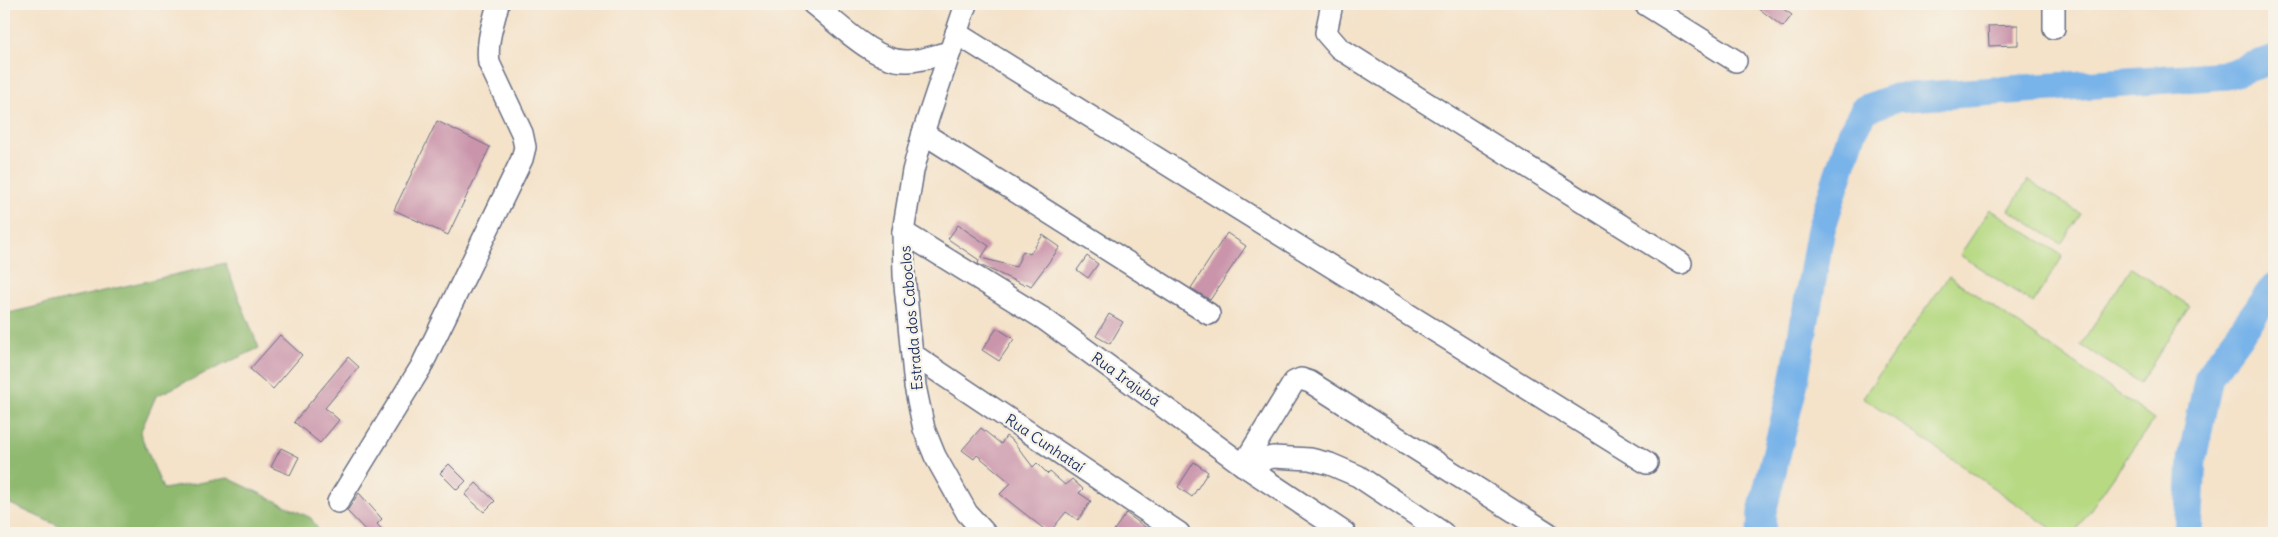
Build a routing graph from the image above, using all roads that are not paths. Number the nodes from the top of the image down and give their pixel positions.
1 (498, 4) edge
2 (814, 4) edge
3 (966, 4) edge
4 (1332, 4) edge
5 (1645, 4) edge
6 (2054, 4) edge
7 (2054, 28) dead end
8 (953, 43) junction
9 (1736, 61) dead end
10 (923, 133) junction
11 (903, 232) junction
12 (1681, 263) dead end
13 (1209, 314) dead end
14 (912, 354) junction
15 (1647, 463) dead end
16 (1243, 465) junction
17 (338, 502) dead end
18 (985, 533) edge
19 (1178, 533) edge
20 (1345, 533) edge
21 (1444, 533) edge
22 (1548, 533) edge

1 - 17 street
2 - 8 street
3 - 8 street, Estrada dos Caboclos
4 - 12 street
5 - 9 street
6 - 7 street
8 - 10 street, Estrada dos Caboclos
8 - 15 street
10 - 11 street, Estrada dos Caboclos
10 - 13 street
11 - 14 street, Estrada dos Caboclos
11 - 16 street, Rua Irajubá
14 - 18 street, Estrada dos Caboclos
14 - 19 street, Rua Cunhataí
16 - 20 street, Rua Irajubá
16 - 21 street
16 - 22 street

